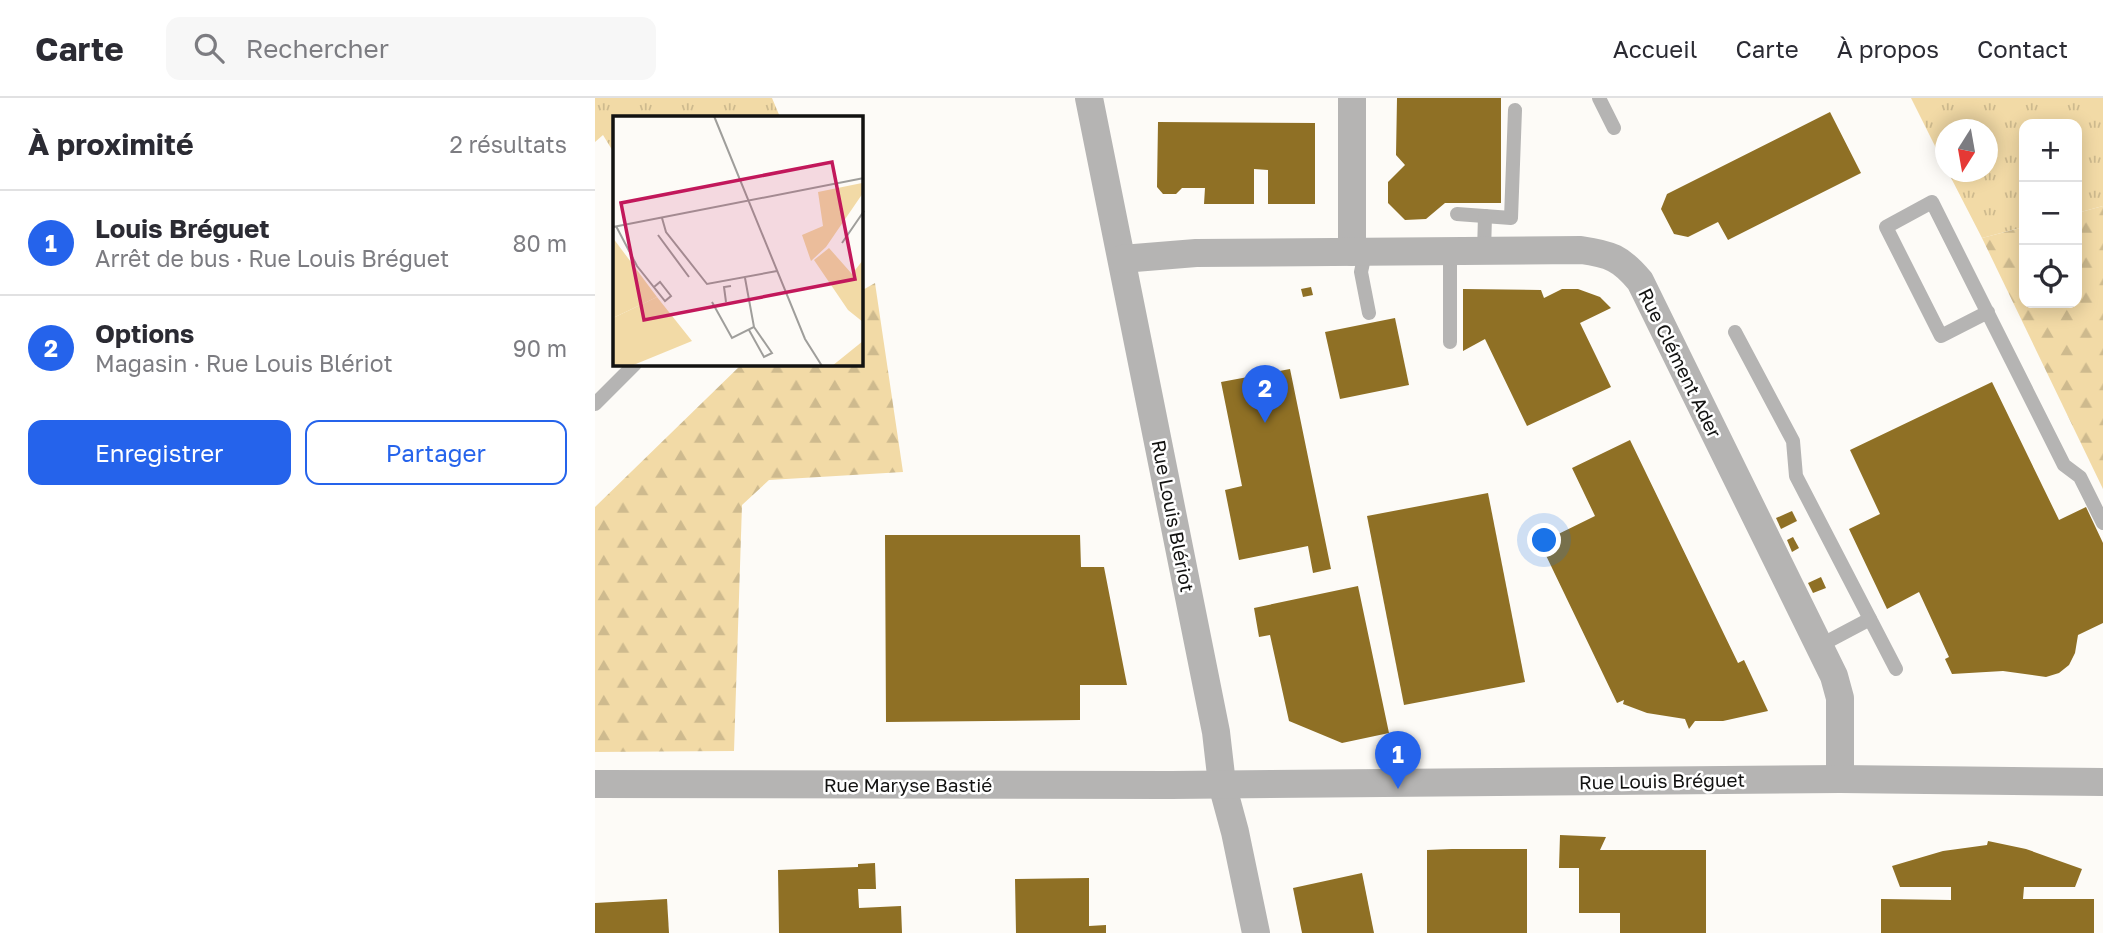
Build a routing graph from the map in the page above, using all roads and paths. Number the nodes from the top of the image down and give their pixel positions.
1 (1089, 98) edge
2 (1352, 98) edge
3 (1599, 98) edge
4 (1515, 110) dead end
5 (1613, 128) dead end
6 (1457, 214) dead end
7 (1485, 216) junction
8 (1359, 252) junction
9 (1450, 252) junction
10 (1484, 252) junction
11 (1122, 259) junction
12 (1988, 312) junction
13 (1369, 313) dead end
14 (1735, 332) dead end
15 (1450, 342) dead end
16 (633, 366) edge
17 (595, 404) edge
18 (2103, 523) edge
19 (1870, 619) junction
20 (1819, 646) junction
21 (1896, 669) dead end
22 (1840, 779) junction
23 (2103, 782) edge
24 (595, 784) edge
25 (1221, 784) junction
26 (1256, 933) edge

1 - 11 street, Rue Louis Blériot
2 - 8 street
3 - 5 lane
4 - 7 lane
6 - 7 lane
7 - 10 lane
8 - 9 street, Rue Clément Ader
8 - 11 street, Rue Clément Ader
8 - 13 lane
9 - 10 street, Rue Clément Ader
9 - 15 lane
10 - 20 street, Rue Clément Ader
11 - 25 street, Rue Louis Blériot
12 - 12 lane
12 - 18 lane
14 - 19 lane
16 - 17 lane
19 - 20 lane
19 - 21 lane
20 - 22 street, Rue Clément Ader
22 - 23 street, Rue Louis Bréguet
22 - 25 street, Rue Louis Bréguet
24 - 25 street, Rue Maryse Bastié
25 - 26 street, Rue Louis Blériot

